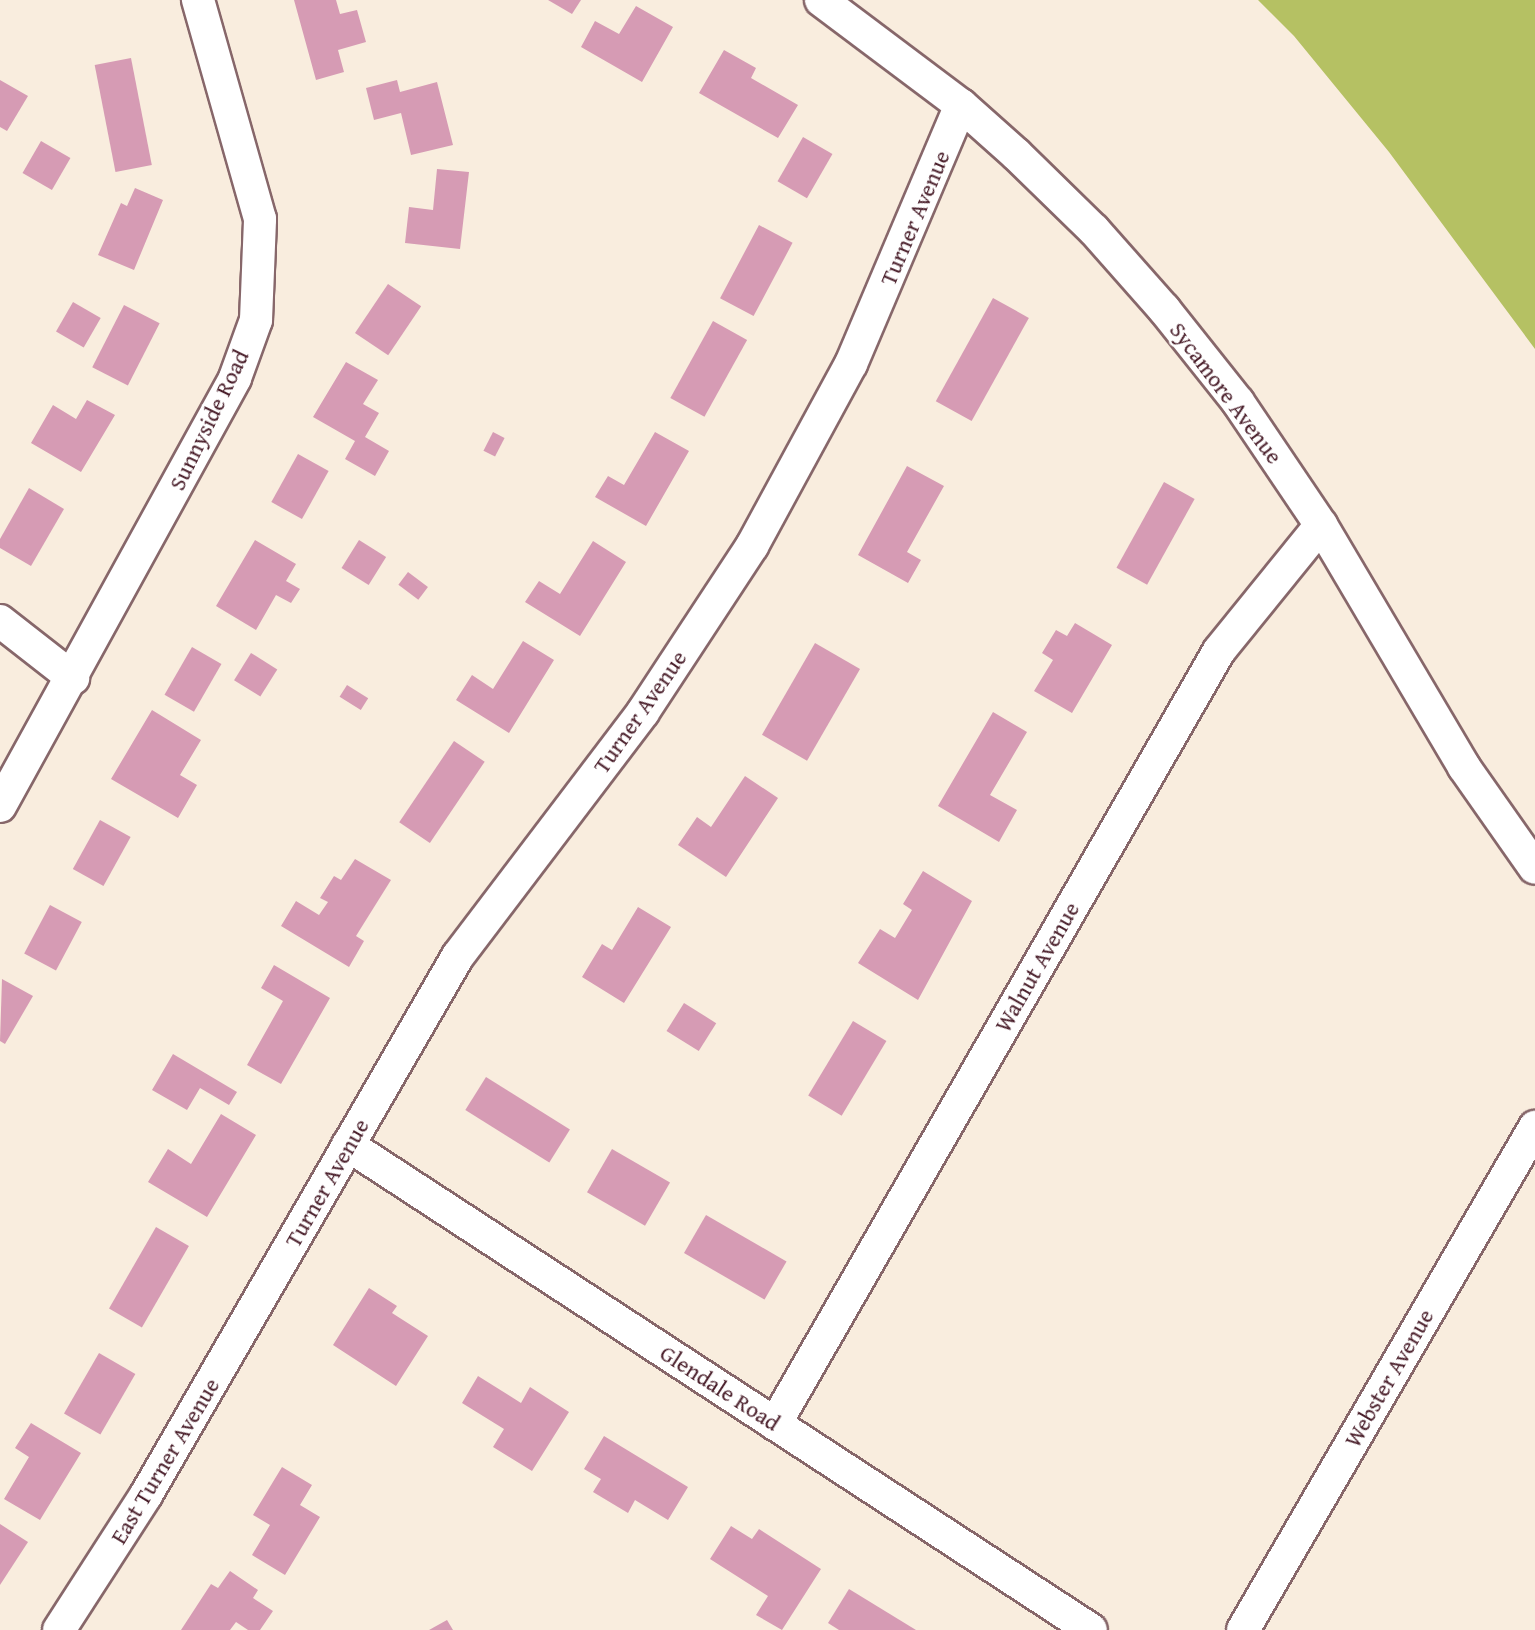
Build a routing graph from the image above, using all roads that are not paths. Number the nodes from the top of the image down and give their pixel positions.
1 (198, 0) edge
2 (821, 0) edge
3 (961, 105) junction
4 (1321, 525) junction
5 (0, 621) edge
6 (73, 678) junction
7 (0, 806) edge
8 (1535, 868) edge
9 (1535, 1127) edge
10 (348, 1145) junction
11 (266, 1290) joint
12 (775, 1424) junction
13 (59, 1630) edge
14 (1091, 1630) edge
15 (1243, 1630) edge

1 - 6 street, Sunnyside Road
2 - 3 street, Sycamore Avenue
3 - 4 street, Sycamore Avenue
3 - 10 street, Turner Avenue
4 - 8 street, Sycamore Avenue
4 - 12 street, Walnut Avenue
5 - 6 street
6 - 7 street, Sunnyside Road
9 - 15 street, Webster Avenue
10 - 11 street, Turner Avenue
10 - 12 street, Glendale Road
11 - 13 street, East Turner Avenue
12 - 14 street, Glendale Road

